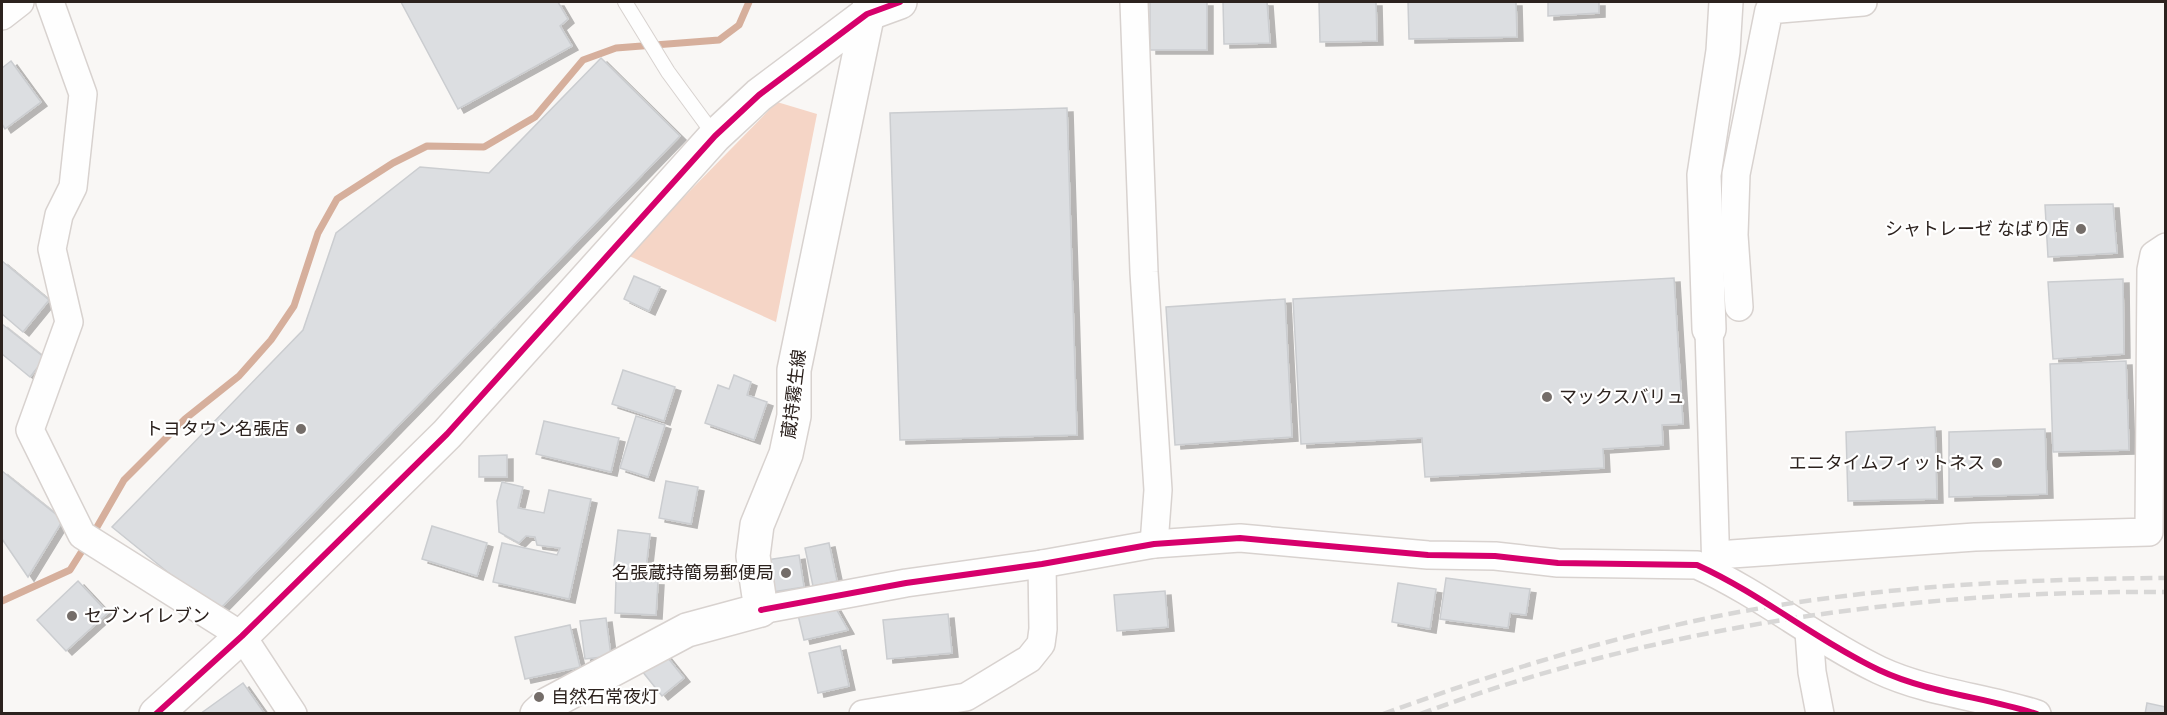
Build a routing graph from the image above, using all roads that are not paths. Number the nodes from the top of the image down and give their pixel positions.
1 (20, 2) edge
2 (50, 2) edge
3 (625, 2) edge
4 (900, 2) edge
5 (1134, 2) edge
6 (1726, 2) edge
7 (1863, 2) edge
8 (869, 8) edge
9 (2, 16) edge
10 (715, 136) junction
11 (2166, 247) edge
12 (1739, 307) dead end
13 (1709, 329) joint
14 (2157, 533) edge
15 (1154, 544) junction
16 (1042, 564) junction
17 (1717, 565) junction
18 (761, 609) junction
19 (1809, 632) junction
20 (242, 636) junction
21 (156, 714) edge
22 (293, 714) edge
23 (537, 714) edge
24 (863, 714) edge
25 (1821, 714) edge
26 (2037, 714) edge

1 - 9 street
2 - 20 street
3 - 10 lane
4 - 8 street
5 - 15 street
6 - 13 street
7 - 12 street
8 - 10 street
8 - 18 street, 蔵持霧生線
10 - 20 street
11 - 14 street
13 - 17 street
14 - 17 street
15 - 16 street
15 - 17 street
16 - 18 street
16 - 24 street
17 - 19 street
18 - 23 street
19 - 25 street
19 - 26 street
20 - 21 street
20 - 22 street

